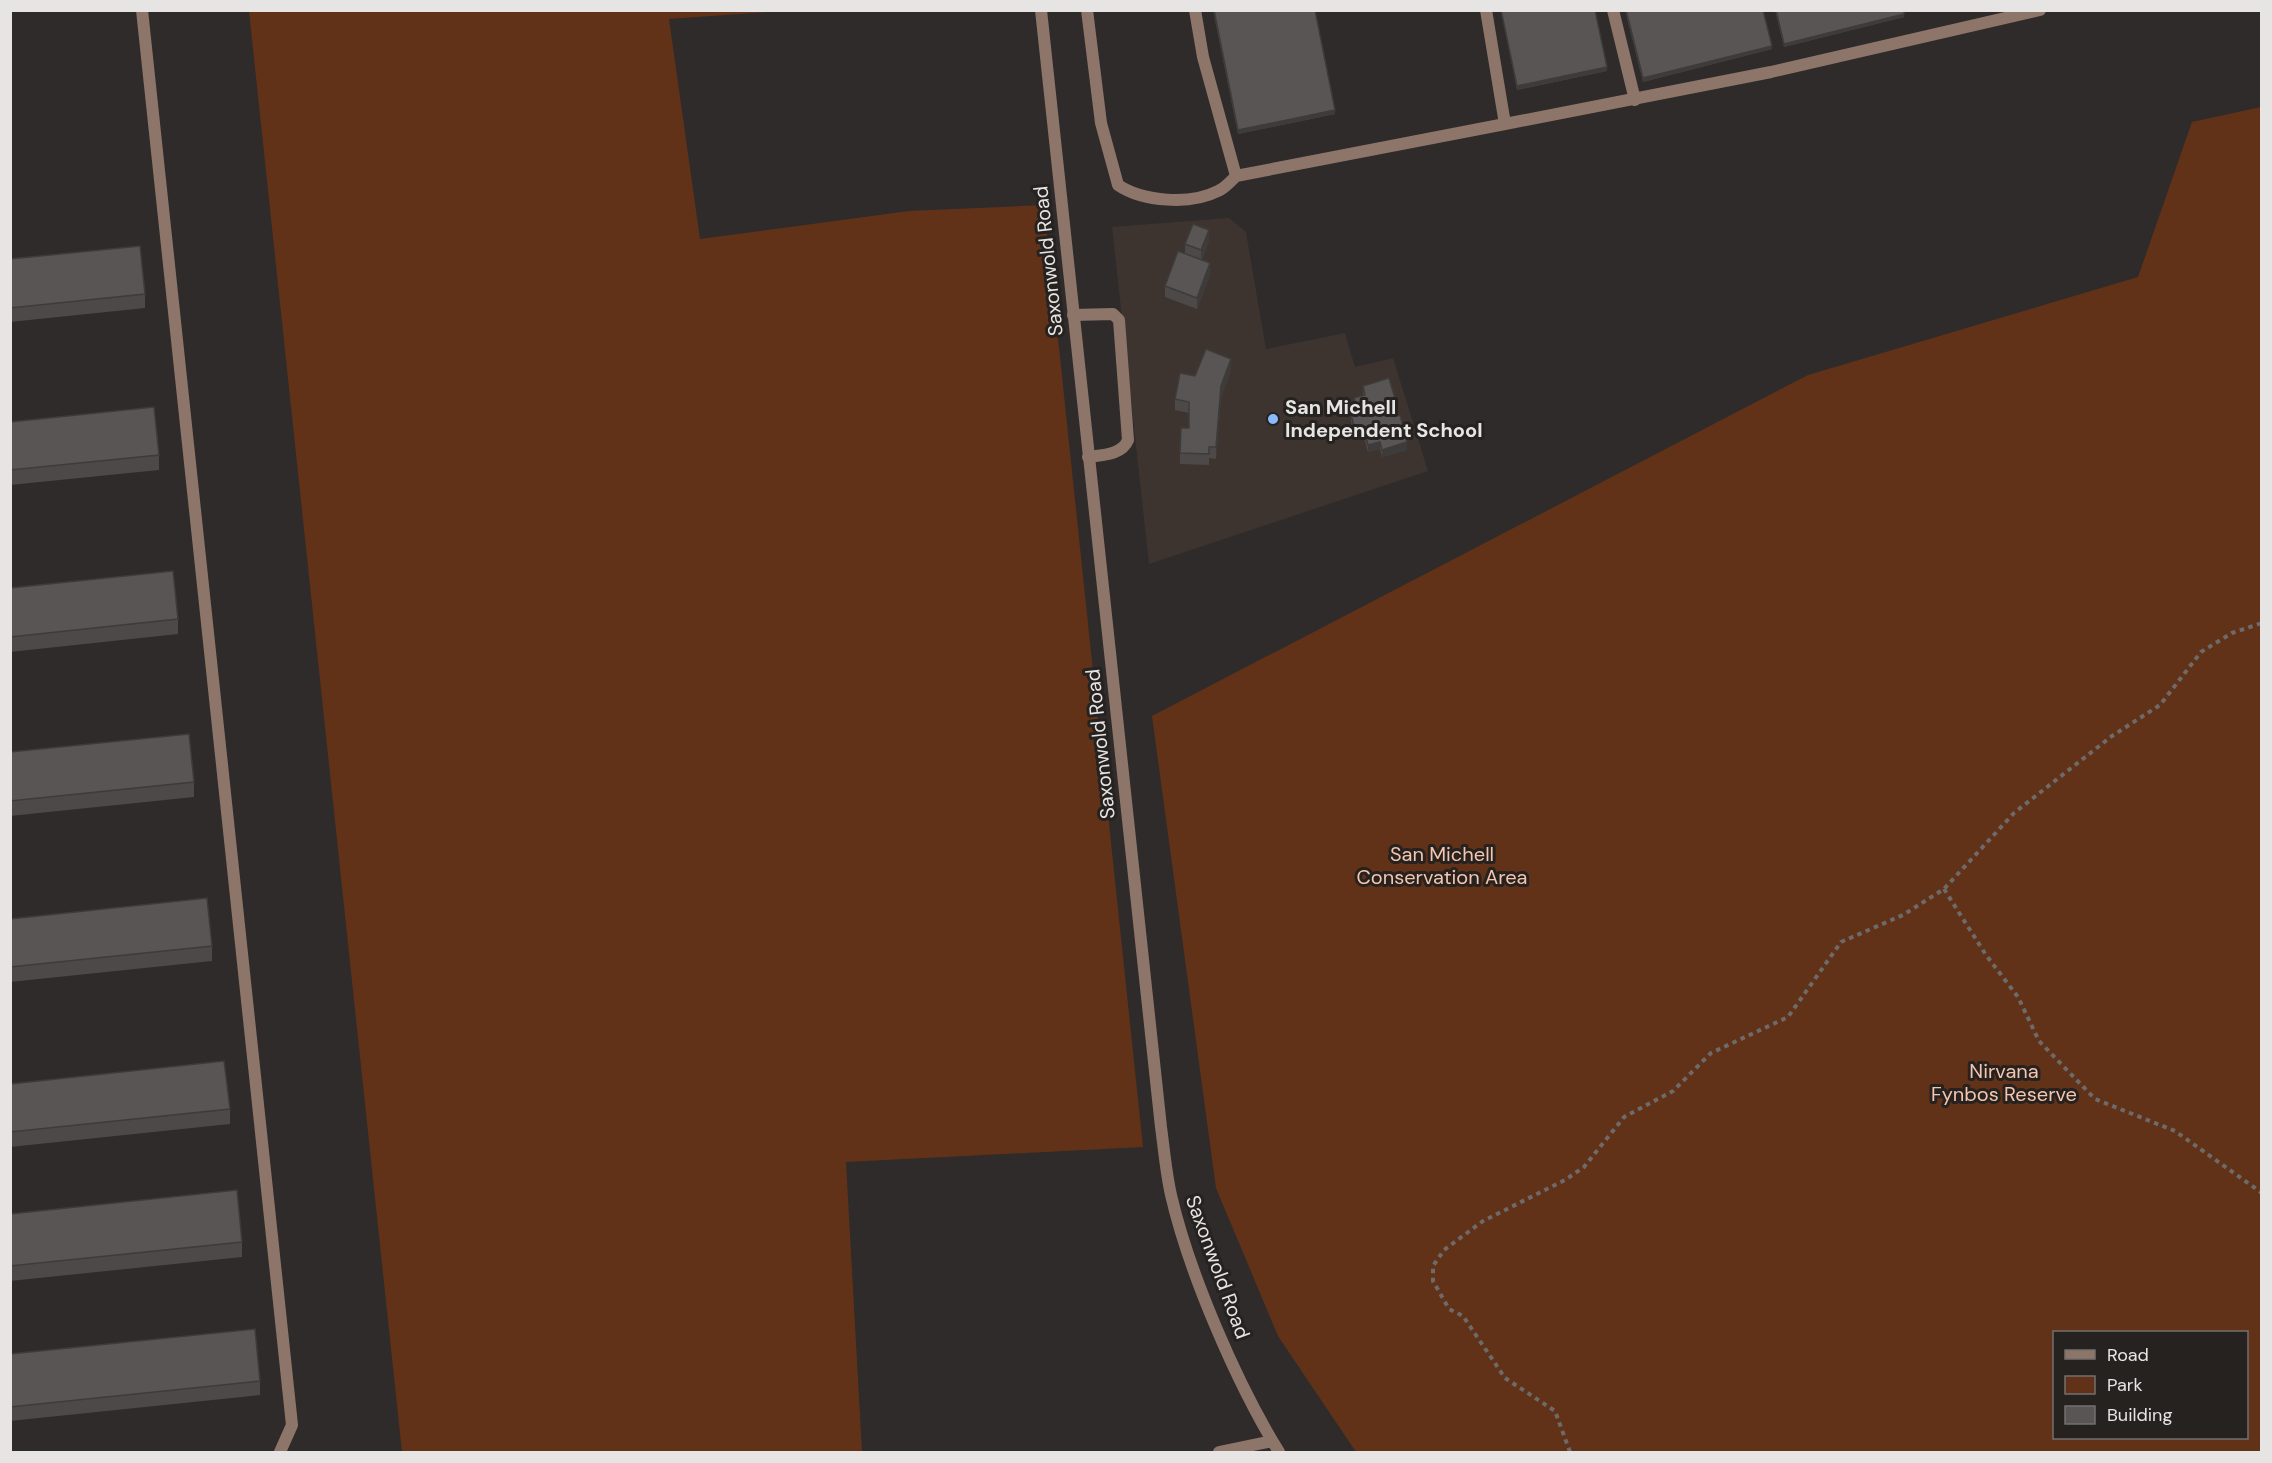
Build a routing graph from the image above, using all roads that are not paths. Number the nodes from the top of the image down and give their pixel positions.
1 (142, 10) edge
2 (1041, 10) edge
3 (1087, 10) edge
4 (1195, 10) edge
5 (1486, 10) edge
6 (1613, 10) edge
7 (2040, 10) edge
8 (1635, 100) junction
9 (1505, 124) junction
10 (1236, 176) junction
11 (1073, 315) junction
12 (1088, 457) junction
13 (1272, 1441) junction
14 (280, 1452) edge
15 (1219, 1452) edge
16 (1279, 1452) edge

1 - 14 street
2 - 11 street, Saxonwold Road
3 - 10 street
4 - 10 street
5 - 9 street
6 - 8 street
7 - 8 street
8 - 9 street
9 - 10 street
11 - 12 street, Saxonwold Road
11 - 12 street
12 - 13 street, Saxonwold Road
13 - 15 street
13 - 16 street, Saxonwold Road

